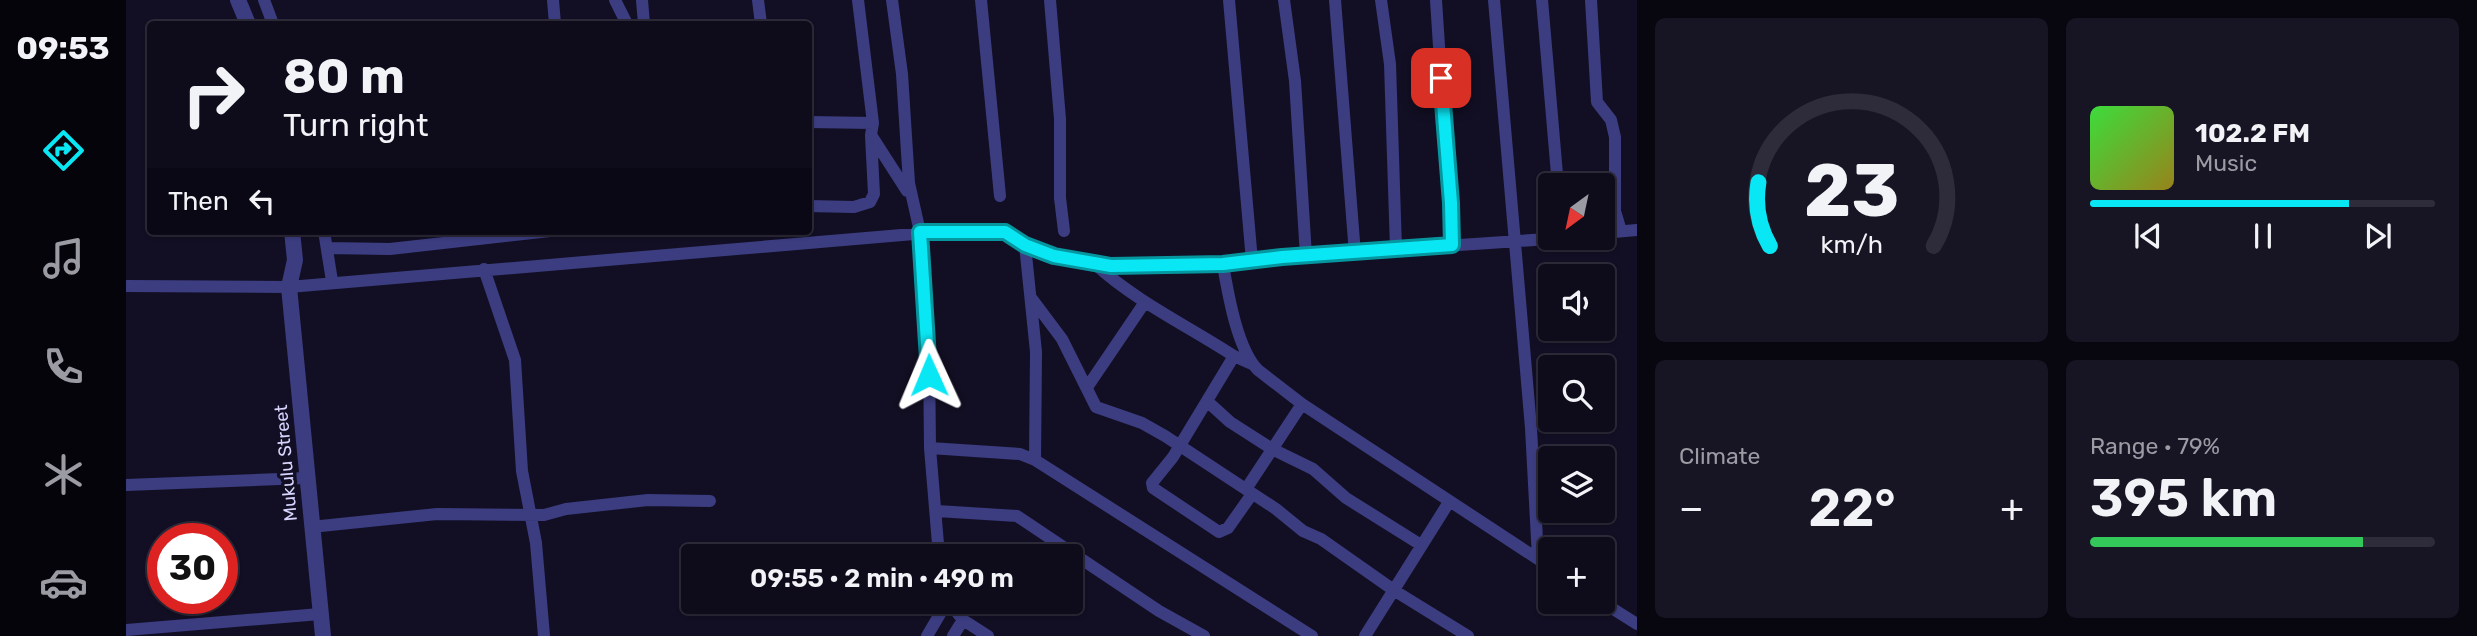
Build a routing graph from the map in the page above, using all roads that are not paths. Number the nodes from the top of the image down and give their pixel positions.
1 (238, 0) edge
2 (264, 0) edge
3 (553, 0) edge
4 (615, 0) edge
5 (642, 0) edge
6 (758, 0) edge
7 (858, 0) edge
8 (892, 0) edge
9 (981, 0) edge
10 (1049, 0) edge
11 (1229, 0) edge
12 (1284, 0) edge
13 (1335, 0) edge
14 (1381, 0) edge
15 (1436, 0) edge
16 (1494, 0) edge
17 (1542, 0) edge
18 (1591, 0) edge
19 (247, 21) edge
20 (272, 21) edge
21 (555, 21) edge
22 (626, 21) edge
23 (644, 21) edge
24 (761, 21) edge
25 (812, 122) edge
26 (872, 129) junction
27 (1557, 173) edge
28 (1000, 196) dead end
29 (915, 205) junction
30 (812, 206) edge
31 (1637, 230) edge
32 (1064, 231) dead end
33 (1621, 231) junction
34 (920, 232) junction
35 (1615, 232) edge
36 (292, 235) edge
37 (325, 235) edge
38 (514, 235) edge
39 (1538, 240) edge
40 (1514, 242) junction
41 (1025, 245) junction
42 (1452, 245) junction
43 (327, 248) junction
44 (1396, 249) junction
45 (1355, 254) junction
46 (1306, 256) junction
47 (1252, 261) junction
48 (1223, 264) junction
49 (1096, 265) junction
50 (484, 269) junction
51 (332, 281) junction
52 (126, 286) edge
53 (289, 287) junction
54 (1032, 299) junction
55 (1145, 302) junction
56 (1234, 356) junction
57 (1252, 364) junction
58 (1088, 386) junction
59 (1208, 402) junction
60 (1302, 404) junction
61 (1179, 445) junction
62 (930, 448) junction
63 (1272, 449) junction
64 (1035, 460) junction
65 (306, 478) junction
66 (126, 485) edge
67 (1249, 492) junction
68 (710, 501) dead end
69 (1449, 502) junction
70 (937, 511) junction
71 (529, 514) junction
72 (311, 527) junction
73 (938, 544) edge
74 (1421, 545) junction
75 (1538, 558) joint
76 (1395, 592) junction
77 (1615, 610) edge
78 (320, 614) junction
79 (940, 614) edge
80 (958, 614) edge
81 (963, 620) junction
82 (1637, 624) edge
83 (126, 630) edge
84 (323, 636) edge
85 (544, 636) edge
86 (926, 636) edge
87 (953, 636) edge
88 (988, 636) edge
89 (1204, 636) edge
90 (1312, 636) edge
91 (1365, 636) edge
92 (1468, 636) edge

1 - 19 street
2 - 20 street
3 - 21 street
4 - 22 street
5 - 23 street
6 - 24 street
7 - 26 street
8 - 29 street
9 - 28 street
10 - 32 street
11 - 47 street
12 - 46 street
13 - 45 street
14 - 44 street
15 - 42 street
16 - 40 street
17 - 27 street
18 - 33 street
25 - 26 street
26 - 29 street
26 - 30 street
29 - 34 street
31 - 33 street
33 - 35 street
34 - 41 street
34 - 50 street
34 - 62 street
36 - 53 street, Mukulu Street
37 - 43 street
38 - 43 street
39 - 40 street
40 - 42 street
40 - 75 street
41 - 49 street
41 - 54 street
42 - 44 street
43 - 51 street
44 - 45 street
45 - 46 street
46 - 47 street
47 - 48 street
48 - 49 street
48 - 57 street
49 - 55 street
50 - 51 street
50 - 71 street
51 - 53 street
52 - 53 street
53 - 65 street, Mukulu Street
54 - 58 street
54 - 64 street
55 - 56 street
55 - 58 street
56 - 57 street
56 - 59 street
57 - 60 street
58 - 61 street
59 - 61 street
59 - 63 street
60 - 63 street
60 - 69 street
61 - 67 street
61 - 67 street
62 - 64 street
62 - 70 street
63 - 67 street
63 - 74 street
64 - 90 street
65 - 66 street
65 - 72 street, Mukulu Street
67 - 76 street
68 - 71 street
69 - 74 street
69 - 75 street
70 - 73 street
70 - 89 street
71 - 72 street
71 - 85 street
72 - 78 street, Mukulu Street
74 - 76 street
76 - 91 street
76 - 92 street
77 - 82 street
78 - 83 street
78 - 84 street, Mukulu Street
79 - 86 street
80 - 81 street
81 - 87 street
81 - 88 street

